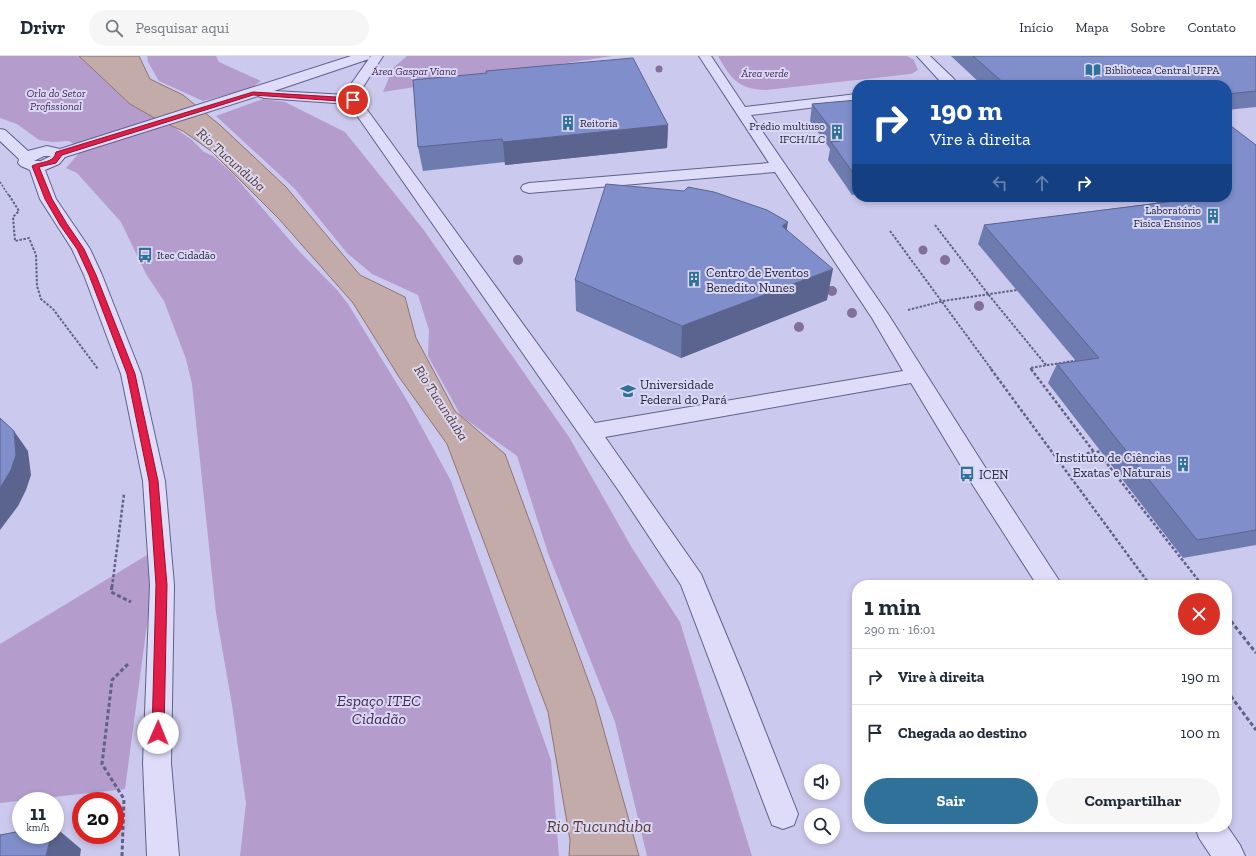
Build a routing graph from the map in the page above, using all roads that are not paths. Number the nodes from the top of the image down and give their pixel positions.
1 (364, 56) edge
2 (376, 56) edge
3 (705, 56) edge
4 (923, 56) edge
5 (946, 80) edge
6 (253, 94) junction
7 (852, 99) edge
8 (353, 100) junction
9 (742, 112) junction
10 (0, 133) edge
11 (31, 162) junction
12 (780, 168) junction
13 (529, 188) dead end
14 (917, 375) junction
15 (589, 432) junction
16 (1047, 580) edge
17 (783, 814) dead end
18 (1213, 832) edge
19 (163, 856) edge
20 (1229, 856) edge

1 - 6 lane
2 - 8 lane
3 - 9 lane
4 - 5 lane
6 - 8 lane
6 - 11 lane
7 - 9 lane
8 - 15 lane
9 - 12 lane
10 - 11 lane
11 - 19 lane
12 - 13 lane
12 - 14 lane
14 - 15 lane
14 - 16 lane
15 - 17 lane
18 - 20 lane

